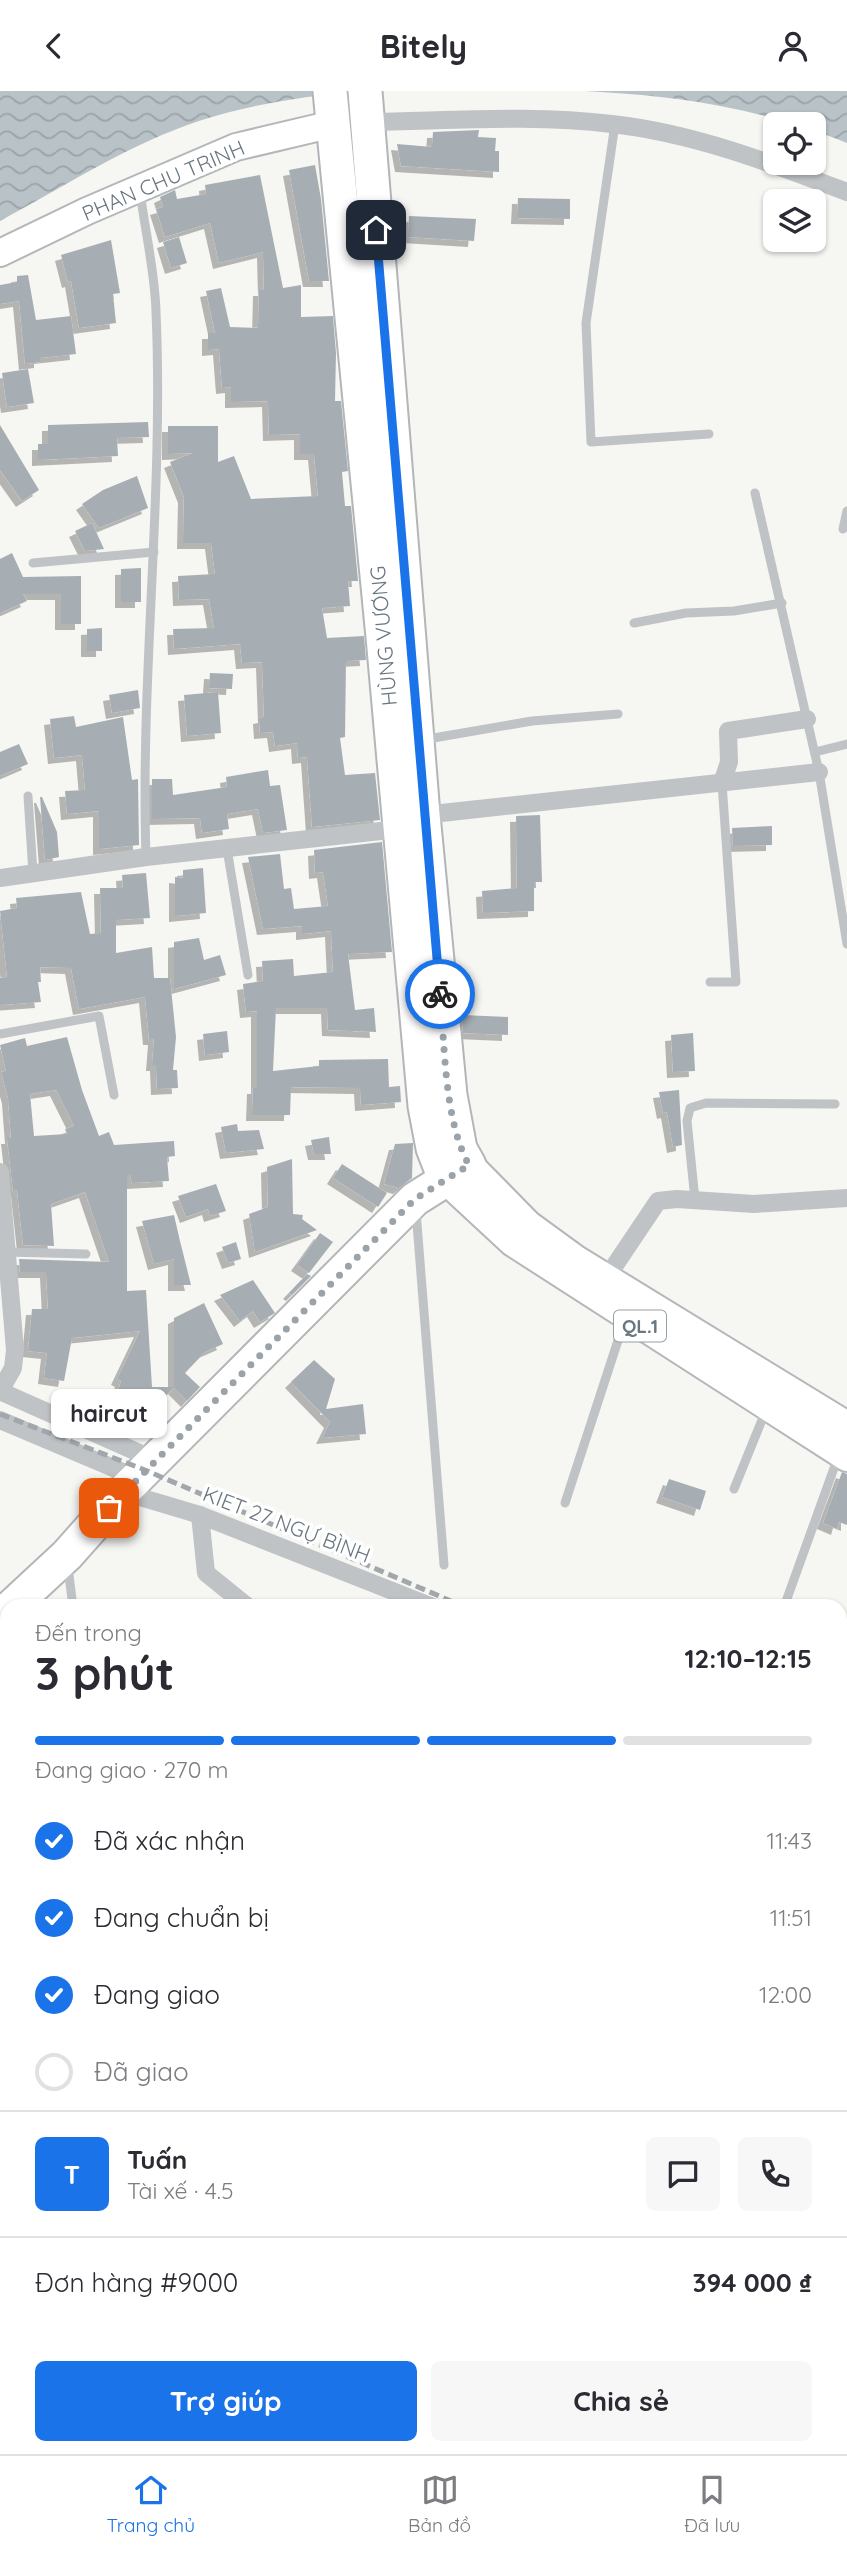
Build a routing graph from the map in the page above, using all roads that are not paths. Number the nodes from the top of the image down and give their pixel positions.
1 (366, 104) edge
2 (331, 105) edge
3 (615, 124) junction
4 (139, 188) junction
5 (847, 191) edge
6 (0, 253) edge
7 (709, 434) dead end
8 (755, 493) dead end
9 (847, 511) edge
10 (843, 529) dead end
11 (154, 552) junction
12 (33, 563) dead end
13 (782, 603) junction
14 (634, 623) dead end
15 (618, 714) dead end
16 (807, 719) junction
17 (417, 741) junction
18 (847, 744) edge
19 (815, 752) junction
20 (819, 772) junction
21 (722, 783) junction
22 (28, 796) dead end
23 (411, 822) junction
24 (227, 849) junction
25 (146, 857) junction
26 (33, 873) junction
27 (0, 878) edge
28 (847, 944) edge
29 (248, 975) dead end
30 (710, 982) dead end
31 (0, 1034) edge
32 (114, 1095) dead end
33 (835, 1104) dead end
34 (457, 1172) junction
35 (0, 1173) edge
36 (847, 1198) edge
37 (415, 1199) junction
38 (695, 1200) junction
39 (7, 1252) junction
40 (86, 1254) dead end
41 (607, 1277) junction
42 (625, 1316) junction
43 (1, 1391) edge
44 (767, 1406) junction
45 (0, 1420) edge
46 (845, 1446) edge
47 (139, 1477) junction
48 (734, 1489) dead end
49 (565, 1503) dead end
50 (200, 1515) junction
51 (67, 1555) junction
52 (444, 1565) dead end
53 (19, 1599) edge
54 (72, 1599) edge
55 (238, 1599) edge
56 (413, 1599) edge
57 (787, 1599) edge

1 - 2 highway
1 - 3 street
1 - 17 highway, HÙNG VƯƠNG / QL.1
2 - 4 street, PHAN CHU TRINH
2 - 23 highway, HÙNG VƯƠNG / QL.1
3 - 5 street
3 - 7 lane
4 - 6 street, PHAN CHU TRINH
4 - 11 lane
8 - 13 lane
9 - 10 lane
11 - 12 lane
11 - 25 lane
13 - 14 lane
13 - 16 lane
15 - 17 lane
16 - 19 lane
16 - 21 street
17 - 23 highway, HÙNG VƯƠNG / QL.1
18 - 19 lane
19 - 20 lane
20 - 21 street
20 - 28 lane
21 - 23 street
21 - 30 lane
22 - 26 lane
23 - 24 street
23 - 34 highway, HÙNG VƯƠNG / QL.1
24 - 25 street
24 - 29 lane
25 - 26 street
26 - 27 street
31 - 32 lane
33 - 38 lane
34 - 37 highway
34 - 41 main road, QL.1
34 - 42 main road, QL.1
35 - 39 street
36 - 38 street
37 - 47 highway
37 - 52 lane
38 - 41 street
39 - 40 lane
39 - 43 street
41 - 46 main road, QL.1
42 - 44 main road, QL.1
42 - 49 lane
43 - 47 street
44 - 46 main road, QL.1
44 - 48 lane
45 - 47 street
46 - 57 lane
47 - 50 street, KIET 27 NGỰ BÌNH
47 - 51 highway
50 - 55 street
50 - 56 street, KIET 27 NGỰ BÌNH
51 - 53 highway
51 - 54 lane

